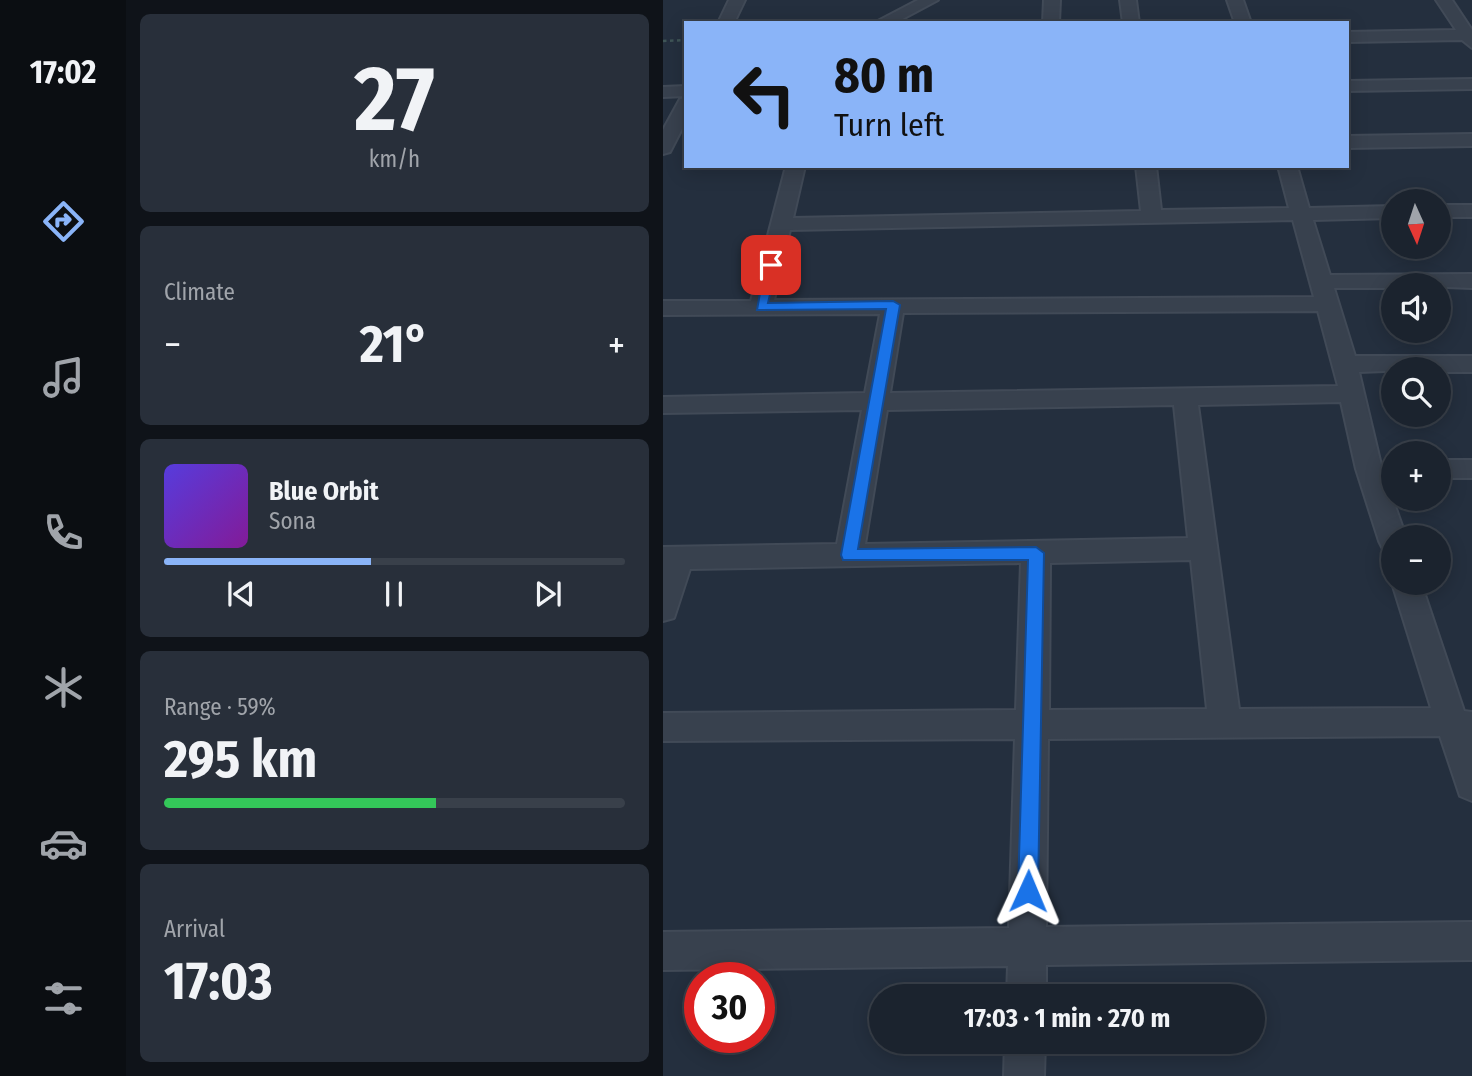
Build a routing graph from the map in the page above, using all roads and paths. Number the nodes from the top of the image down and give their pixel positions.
1 (737, 0) edge
2 (1052, 0) edge
3 (1128, 0) edge
4 (1235, 0) edge
5 (1444, 0) edge
6 (937, 4) edge
7 (727, 21) edge
8 (888, 21) edge
9 (1051, 21) edge
10 (1131, 21) edge
11 (1242, 21) edge
12 (1349, 37) edge
13 (1470, 38) edge
14 (684, 40) edge
15 (663, 41) edge
16 (1472, 84) edge
17 (1349, 86) edge
18 (684, 91) edge
19 (663, 92) edge
20 (684, 107) edge
21 (1472, 140) edge
22 (1349, 142) edge
23 (663, 150) edge
24 (684, 152) edge
25 (795, 168) edge
26 (1146, 168) edge
27 (1288, 168) edge
28 (1451, 211) edge
29 (1472, 211) edge
30 (1381, 212) edge
31 (1301, 213) junction
32 (1152, 218) junction
33 (781, 223) junction
34 (1472, 281) edge
35 (1322, 293) junction
36 (893, 305) junction
37 (663, 307) edge
38 (761, 307) junction
39 (1472, 363) edge
40 (1345, 365) junction
41 (1353, 394) junction
42 (1185, 397) junction
43 (878, 402) junction
44 (663, 405) edge
45 (1381, 469) edge
46 (1451, 469) edge
47 (1472, 469) edge
48 (1204, 549) junction
49 (1036, 553) junction
50 (849, 555) junction
51 (671, 558) edge
52 (1412, 595) edge
53 (663, 609) edge
54 (1225, 724) junction
55 (1032, 725) junction
56 (1462, 725) edge
57 (663, 727) edge
58 (1472, 785) edge
59 (1472, 941) edge
60 (1027, 947) junction
61 (663, 951) edge
62 (1026, 984) edge
63 (1025, 1054) edge
64 (1024, 1076) edge

1 - 7 street
2 - 9 street
3 - 10 street
4 - 11 street
5 - 13 street
6 - 8 street
12 - 13 street
14 - 15 path
16 - 17 street
18 - 19 street
20 - 23 street
21 - 22 street
23 - 24 street
25 - 33 street
26 - 32 street
27 - 31 street
28 - 29 street
30 - 31 street
31 - 32 street
31 - 35 street
32 - 33 street
33 - 38 street
34 - 35 street
35 - 36 street
35 - 40 street
36 - 38 street
36 - 43 street
37 - 38 street
39 - 40 street
40 - 41 street
41 - 42 street
41 - 45 street
42 - 43 street
42 - 48 street
43 - 44 street
43 - 50 street
46 - 47 street
48 - 49 street
48 - 54 street
49 - 50 street
49 - 55 street
50 - 51 street
51 - 53 street
52 - 56 street
54 - 55 street
54 - 56 street
55 - 57 street
55 - 60 street
56 - 58 street
59 - 60 street
60 - 61 street
60 - 62 street
63 - 64 street

